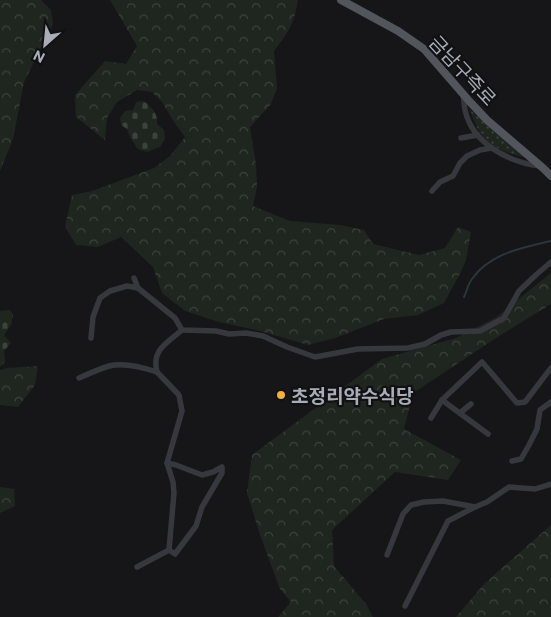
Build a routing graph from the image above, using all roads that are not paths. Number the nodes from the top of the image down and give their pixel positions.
1 (341, 0) edge
2 (463, 94) junction
3 (478, 135) junction
4 (461, 138) dead end
5 (492, 148) junction
6 (541, 166) junction
7 (551, 176) edge
8 (432, 191) dead end
9 (551, 262) edge
10 (134, 278) dead end
11 (138, 288) junction
12 (182, 330) junction
13 (91, 338) dead end
14 (551, 368) edge
15 (156, 372) junction
16 (78, 378) dead end
17 (442, 400) junction
18 (551, 402) edge
19 (471, 404) dead end
20 (460, 413) junction
21 (430, 418) dead end
22 (488, 434) dead end
23 (512, 461) dead end
24 (167, 463) junction
25 (551, 484) edge
26 (475, 507) junction
27 (169, 550) junction
28 (387, 555) dead end
29 (137, 567) dead end
30 (405, 606) dead end

1 - 2 main road, 금남구즉로
2 - 3 street
2 - 6 main road, 금남구즉로
3 - 4 street
3 - 5 street
5 - 6 street
5 - 8 street
6 - 7 main road, 금남구즉로
9 - 12 street
10 - 11 street
11 - 12 street
11 - 13 street
12 - 15 street
14 - 17 street
15 - 16 street
15 - 24 street
17 - 20 street
17 - 21 street
18 - 23 street
19 - 20 street
20 - 22 street
24 - 27 street
24 - 27 street
25 - 26 street
26 - 28 street
26 - 30 street
27 - 29 street

